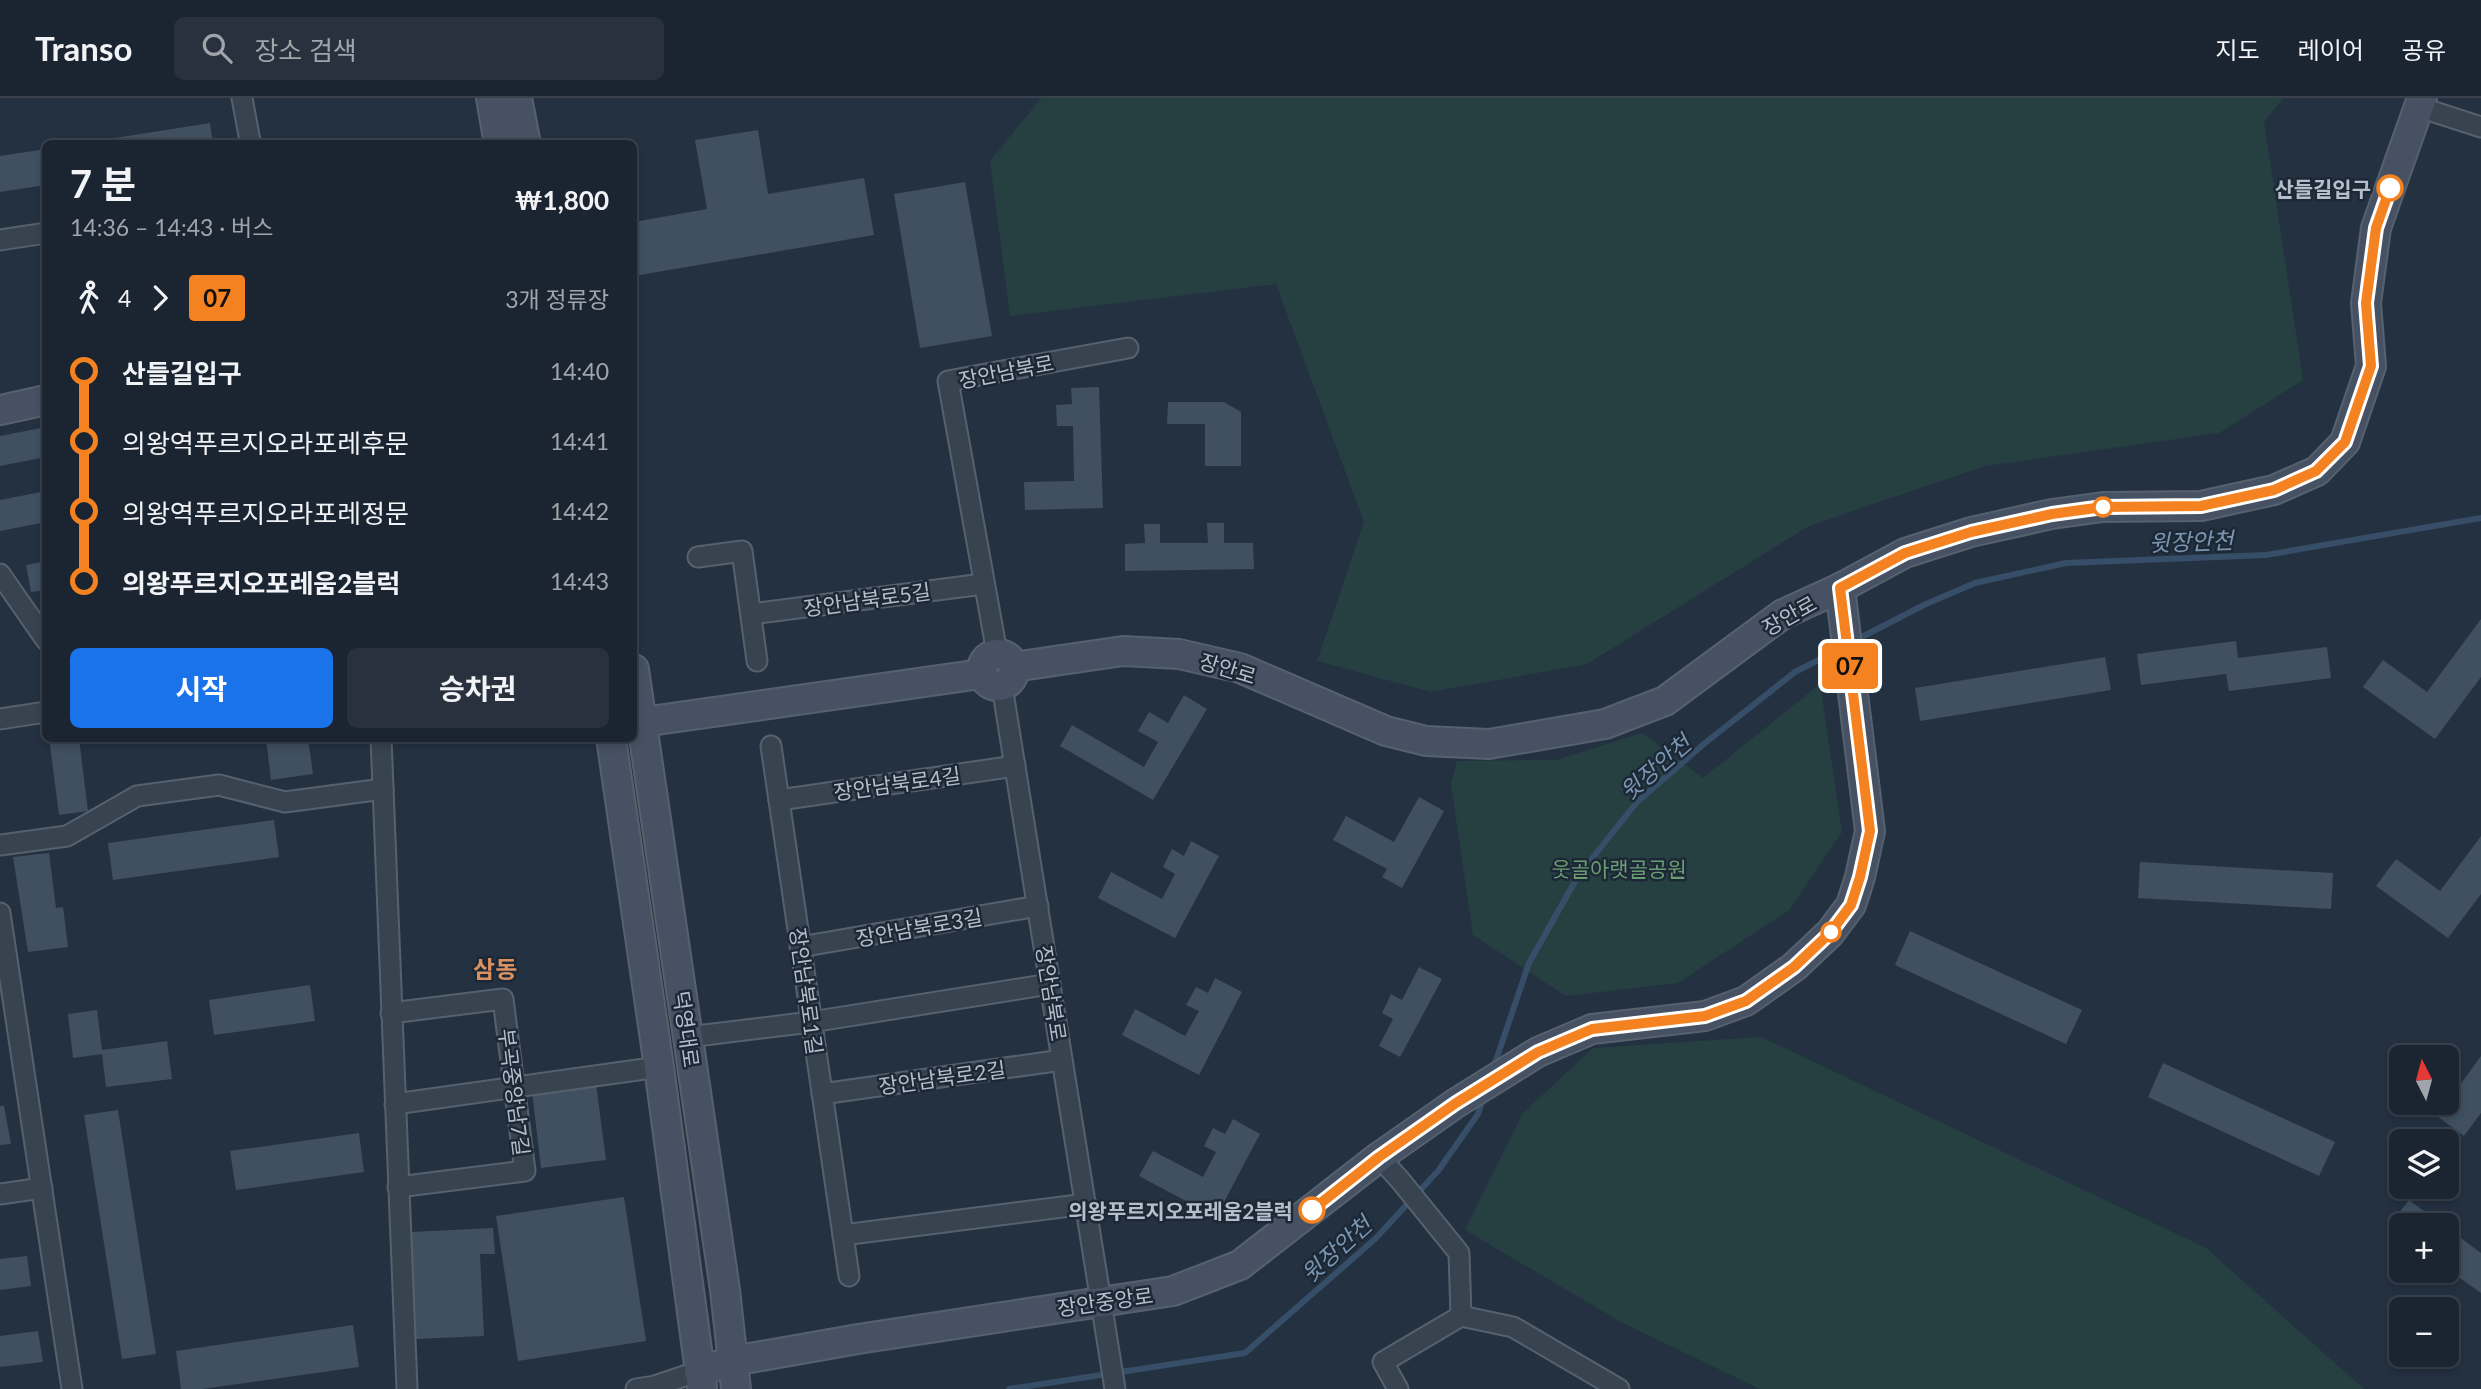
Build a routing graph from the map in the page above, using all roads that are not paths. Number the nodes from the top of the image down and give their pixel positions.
1 (242, 98) edge
2 (491, 98) edge
3 (517, 98) edge
4 (2421, 102) edge
5 (2481, 127) edge
6 (250, 140) edge
7 (498, 140) edge
8 (525, 140) edge
9 (42, 234) edge
10 (0, 240) edge
11 (1128, 348) dead end
12 (42, 401) edge
13 (0, 410) edge
14 (698, 557) dead end
15 (0, 573) edge
16 (983, 584) junction
17 (1842, 601) junction
18 (752, 614) junction
19 (42, 634) edge
20 (757, 661) dead end
21 (999, 670) junction
22 (637, 687) edge
23 (42, 713) edge
24 (0, 719) edge
25 (643, 722) junction
26 (381, 742) edge
27 (612, 742) edge
28 (771, 747) dead end
29 (1015, 766) junction
30 (383, 789) junction
31 (779, 800) junction
32 (0, 845) edge
33 (1038, 906) junction
34 (0, 913) edge
35 (800, 947) junction
36 (1050, 984) junction
37 (391, 1013) junction
38 (8, 1014) edge
39 (811, 1022) junction
40 (688, 1037) junction
41 (1062, 1060) junction
42 (659, 1067) junction
43 (514, 1087) junction
44 (822, 1094) junction
45 (395, 1104) junction
46 (1379, 1157) junction
47 (398, 1187) junction
48 (42, 1188) junction
49 (0, 1194) edge
50 (1086, 1204) junction
51 (843, 1235) junction
52 (849, 1276) dead end
53 (1101, 1301) junction
54 (1461, 1316) junction
55 (733, 1361) junction
56 (701, 1380) edge
57 (1115, 1386) edge
58 (72, 1389) edge
59 (407, 1389) edge
60 (636, 1389) edge
61 (736, 1389) edge
62 (1398, 1389) edge
63 (1619, 1389) edge

1 - 6 street
2 - 7 street
3 - 8 street
4 - 5 street
4 - 17 street, 장안로
9 - 10 street
11 - 16 street, 장안남북로
12 - 13 street
14 - 18 street
15 - 19 street
16 - 18 street, 장안남북로5길
16 - 21 street, 장안남북로
17 - 21 street, 장안로
17 - 46 street, 장안중앙로
18 - 20 street
21 - 25 street, 장안로
21 - 29 street, 장안남북로
22 - 25 street, 덕영대로
23 - 24 street
25 - 40 street, 덕영대로
26 - 30 street
27 - 42 street, 덕영대로
28 - 31 street, 장안남북로1길
29 - 31 street, 장안남북로4길
29 - 33 street, 장안남북로
30 - 32 street
30 - 37 street
31 - 35 street, 장안남북로1길
33 - 35 street, 장안남북로3길
33 - 36 street, 장안남북로
34 - 38 street
35 - 39 street, 장안남북로1길
36 - 39 street
36 - 41 street, 장안남북로
37 - 43 street, 부곡중앙남7길
37 - 45 street
38 - 48 street
39 - 40 street
39 - 44 street, 장안남북로1길
40 - 55 street, 덕영대로
41 - 44 street, 장안남북로2길
41 - 50 street, 장안남북로
42 - 43 street
42 - 56 street, 덕영대로
43 - 45 street
43 - 47 street, 부곡중앙남7길
44 - 51 street, 장안남북로1길
45 - 47 street
46 - 53 street, 장안중앙로
46 - 54 street
47 - 59 street
48 - 49 street
48 - 58 street
50 - 51 street
50 - 53 street, 장안남북로
51 - 52 street, 장안남북로1길
53 - 55 street, 장안중앙로
53 - 57 street, 장안남북로
54 - 62 street
54 - 63 street
55 - 56 street, 장안중앙로
55 - 61 street, 덕영대로
56 - 60 street

